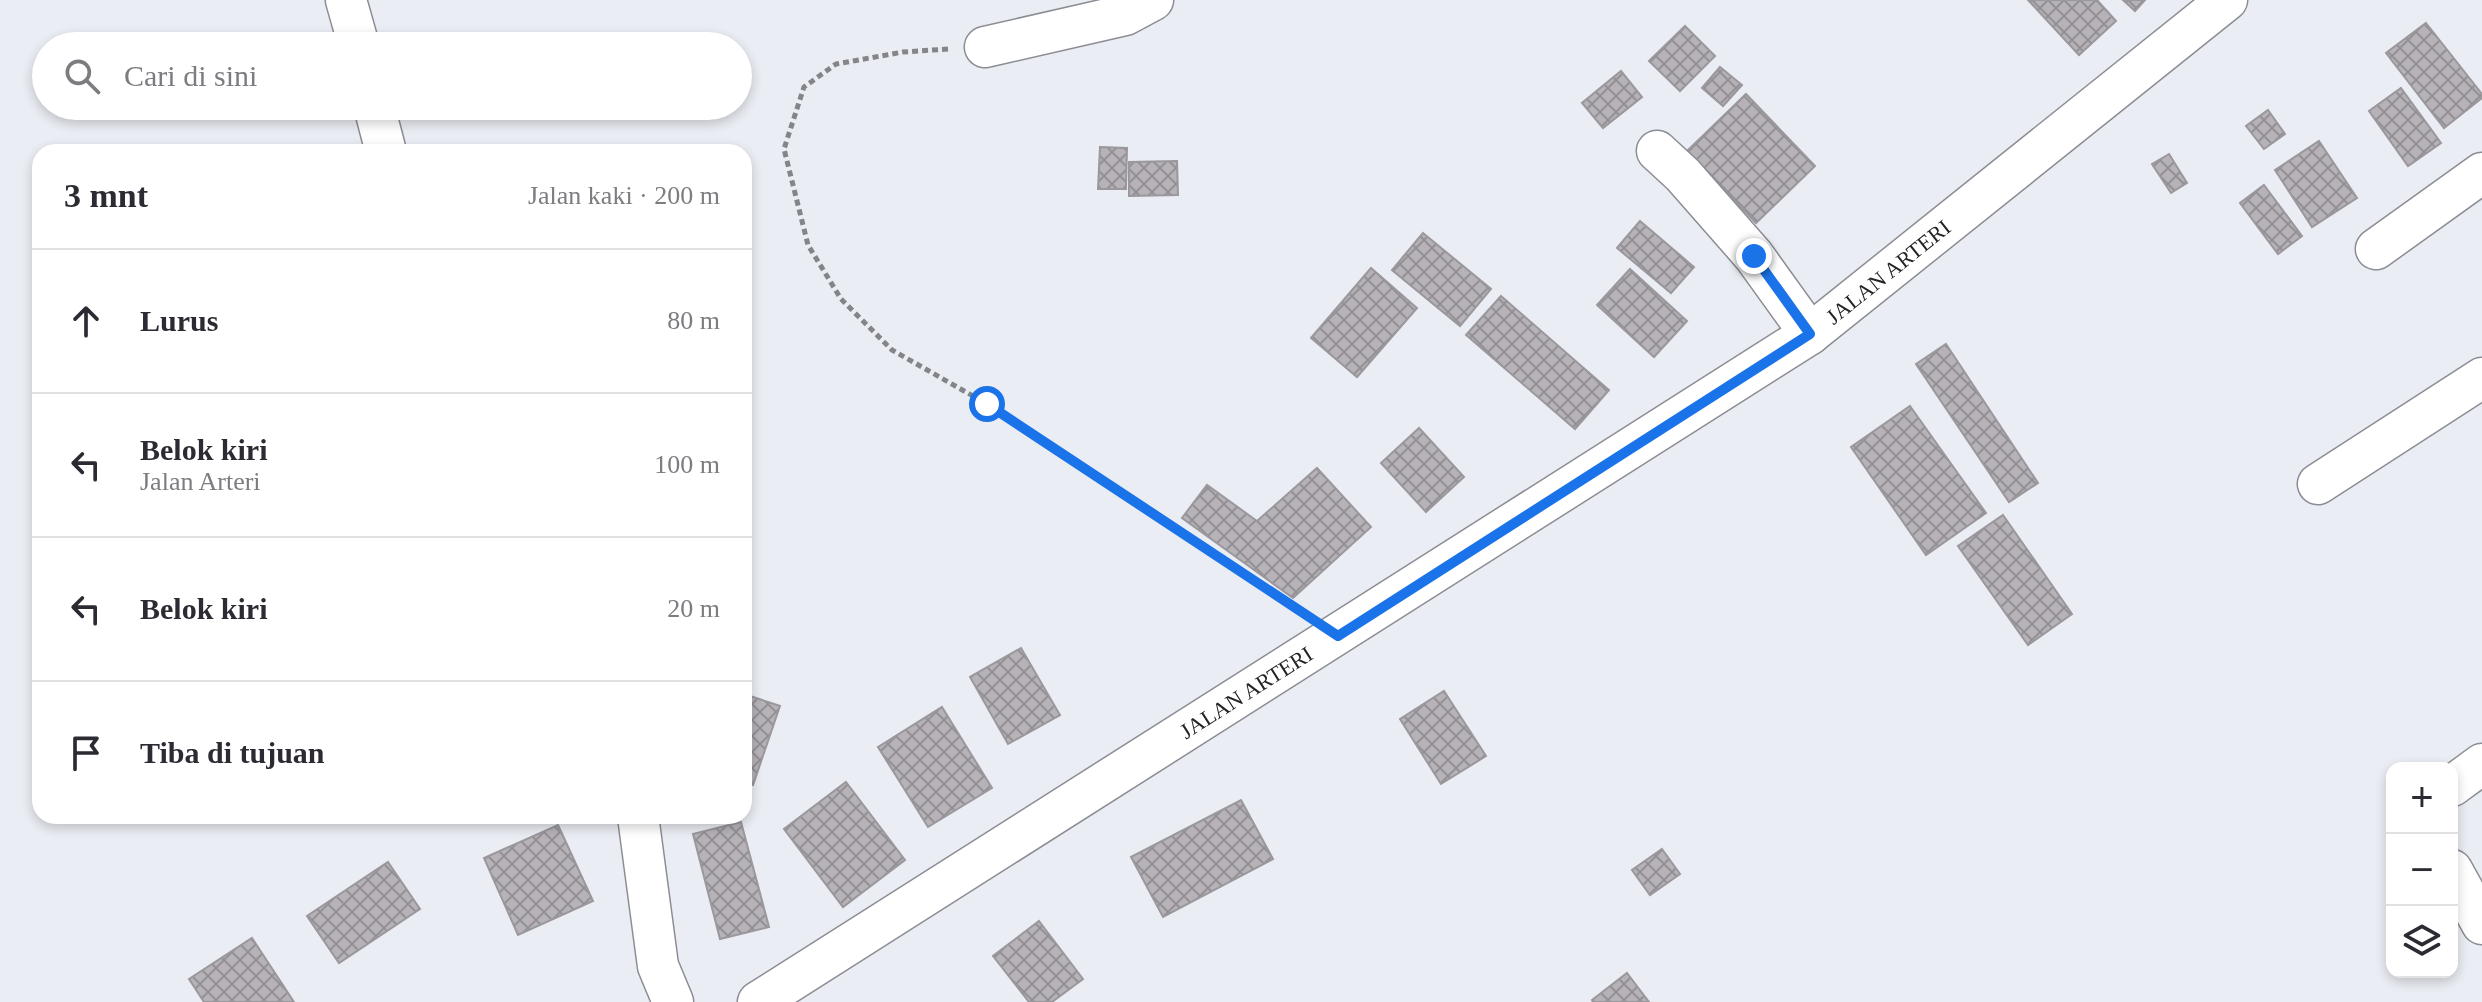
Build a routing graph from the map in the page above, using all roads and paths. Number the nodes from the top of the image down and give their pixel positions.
1 (346, 0) edge
2 (1153, 0) edge
3 (2227, 0) edge
4 (355, 32) edge
5 (985, 47) joint
6 (378, 120) edge
7 (384, 144) edge
8 (1657, 151) dead end
9 (2482, 173) edge
10 (2376, 249) dead end
11 (1810, 334) junction
12 (2482, 378) edge
13 (2318, 484) dead end
14 (1338, 636) junction
15 (2482, 764) edge
16 (2458, 782) edge
17 (639, 824) edge
18 (2458, 881) edge
19 (2482, 924) edge
20 (673, 1002) edge
21 (758, 1002) edge

1 - 4 street
2 - 5 street
3 - 11 street, JALAN ARTERI
5 - 14 path
6 - 7 street
8 - 11 street
9 - 10 street
11 - 14 street, JALAN ARTERI
12 - 13 street
14 - 21 street, JALAN ARTERI
15 - 16 street
17 - 20 street
18 - 19 street

